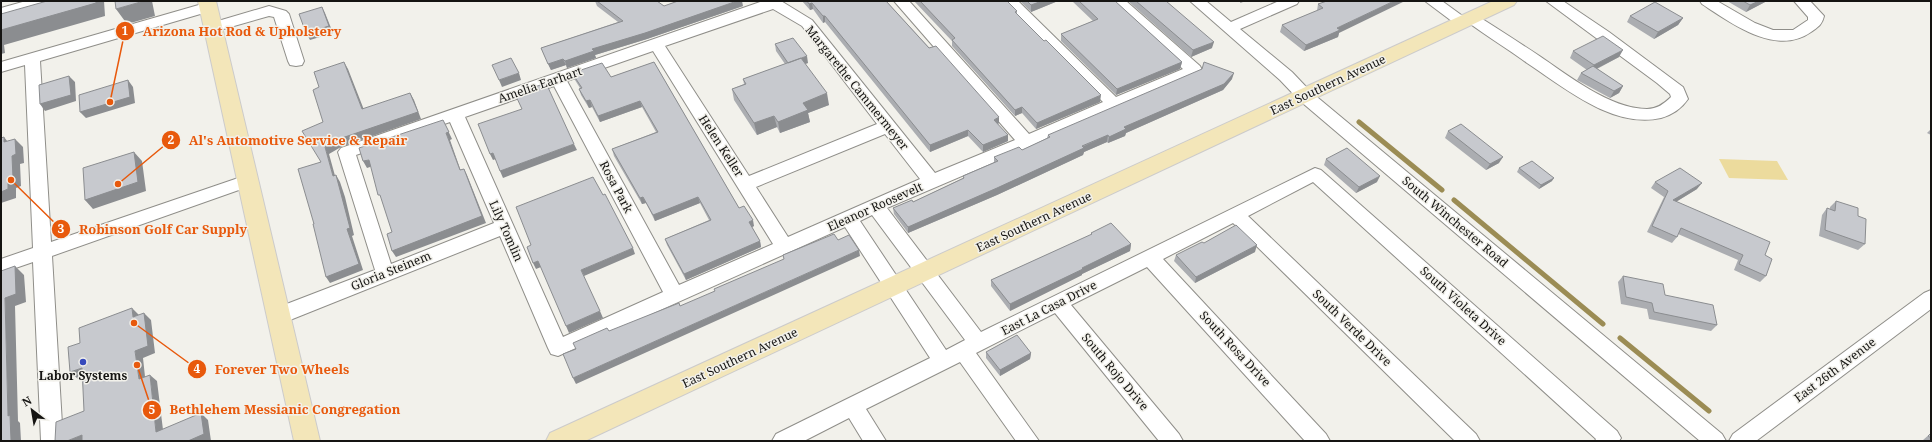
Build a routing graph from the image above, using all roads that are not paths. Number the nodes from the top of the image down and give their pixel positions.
1 (43, 1) edge
2 (901, 1) edge
3 (1009, 1) edge
4 (1117, 1) edge
5 (1197, 1) edge
6 (1292, 1) edge
7 (1432, 1) edge
8 (1508, 1) edge
9 (1553, 1) edge
10 (1707, 1) edge
11 (1801, 1) edge
12 (775, 2) edge
13 (208, 4) edge
14 (2, 9) edge
15 (1467, 20) junction
16 (213, 27) junction
17 (1229, 28) junction
18 (656, 44) junction
19 (32, 58) junction
20 (296, 61) dead end
21 (1, 67) edge
22 (558, 79) junction
23 (1305, 96) junction
24 (1114, 104) junction
25 (455, 114) junction
26 (888, 126) junction
27 (1026, 142) junction
28 (1315, 174) joint
29 (247, 182) junction
30 (932, 182) junction
31 (745, 184) junction
32 (875, 206) junction
33 (1235, 214) junction
34 (849, 219) junction
35 (504, 227) junction
36 (785, 247) junction
37 (43, 252) junction
38 (1150, 257) junction
39 (1, 266) edge
40 (385, 273) junction
41 (924, 273) junction
42 (894, 286) junction
43 (675, 296) junction
44 (1931, 298) edge
45 (1058, 303) junction
46 (278, 316) junction
47 (971, 347) junction
48 (558, 348) joint
49 (943, 361) junction
50 (853, 406) junction
51 (1608, 439) edge
52 (52, 441) edge
53 (307, 441) edge
54 (559, 441) edge
55 (783, 441) edge
56 (875, 441) edge
57 (1028, 441) edge
58 (1172, 441) edge
59 (1319, 441) edge
60 (1468, 441) edge
61 (1716, 441) edge
62 (1740, 441) edge

1 - 14 street
2 - 27 street
3 - 24 street
4 - 24 street, Eleanor Roosevelt
5 - 17 street, South Winchester Road
6 - 17 street
7 - 15 street
8 - 15 main road, East Southern Avenue
9 - 15 street
10 - 11 street
12 - 18 street, Amelia Earhart
12 - 26 street, Margarethe Cammermeyer
13 - 16 main road
13 - 19 street
15 - 23 main road, East Southern Avenue
16 - 20 street
16 - 29 main road
17 - 23 street, South Winchester Road
18 - 22 street, Amelia Earhart
18 - 31 street, Helen Keller
19 - 21 street
19 - 37 street
22 - 25 street, Amelia Earhart
22 - 43 street, Rosa Park
23 - 41 main road, East Southern Avenue
23 - 61 street, South Winchester Road
24 - 27 street, Eleanor Roosevelt
25 - 35 street, Lily Tomlin
25 - 40 street, Amelia Earhart
26 - 30 street, Margarethe Cammermeyer
26 - 31 street
27 - 30 street, Eleanor Roosevelt
28 - 33 street, East La Casa Drive
28 - 51 street, South Violeta Drive
29 - 37 street
29 - 46 main road
30 - 32 street, Eleanor Roosevelt
31 - 36 street, Helen Keller
32 - 34 street, Eleanor Roosevelt
32 - 41 street
33 - 38 street, East La Casa Drive
33 - 60 street, South Verde Drive
34 - 36 street, Eleanor Roosevelt
34 - 42 street
35 - 40 street, Gloria Steinem
35 - 48 street, Lily Tomlin
36 - 43 street, Eleanor Roosevelt
37 - 39 street
37 - 52 street
38 - 45 street, East La Casa Drive
38 - 59 street, South Rosa Drive
40 - 46 street, Gloria Steinem
41 - 42 main road, East Southern Avenue
41 - 47 street
42 - 49 street
42 - 54 main road, East Southern Avenue
43 - 48 street, Eleanor Roosevelt
44 - 62 street, East 26th Avenue
45 - 47 street, East La Casa Drive
45 - 58 street, South Rojo Drive
46 - 53 main road
47 - 49 street, East La Casa Drive
47 - 57 street
49 - 50 street, East La Casa Drive
50 - 55 street, East La Casa Drive
50 - 56 street

